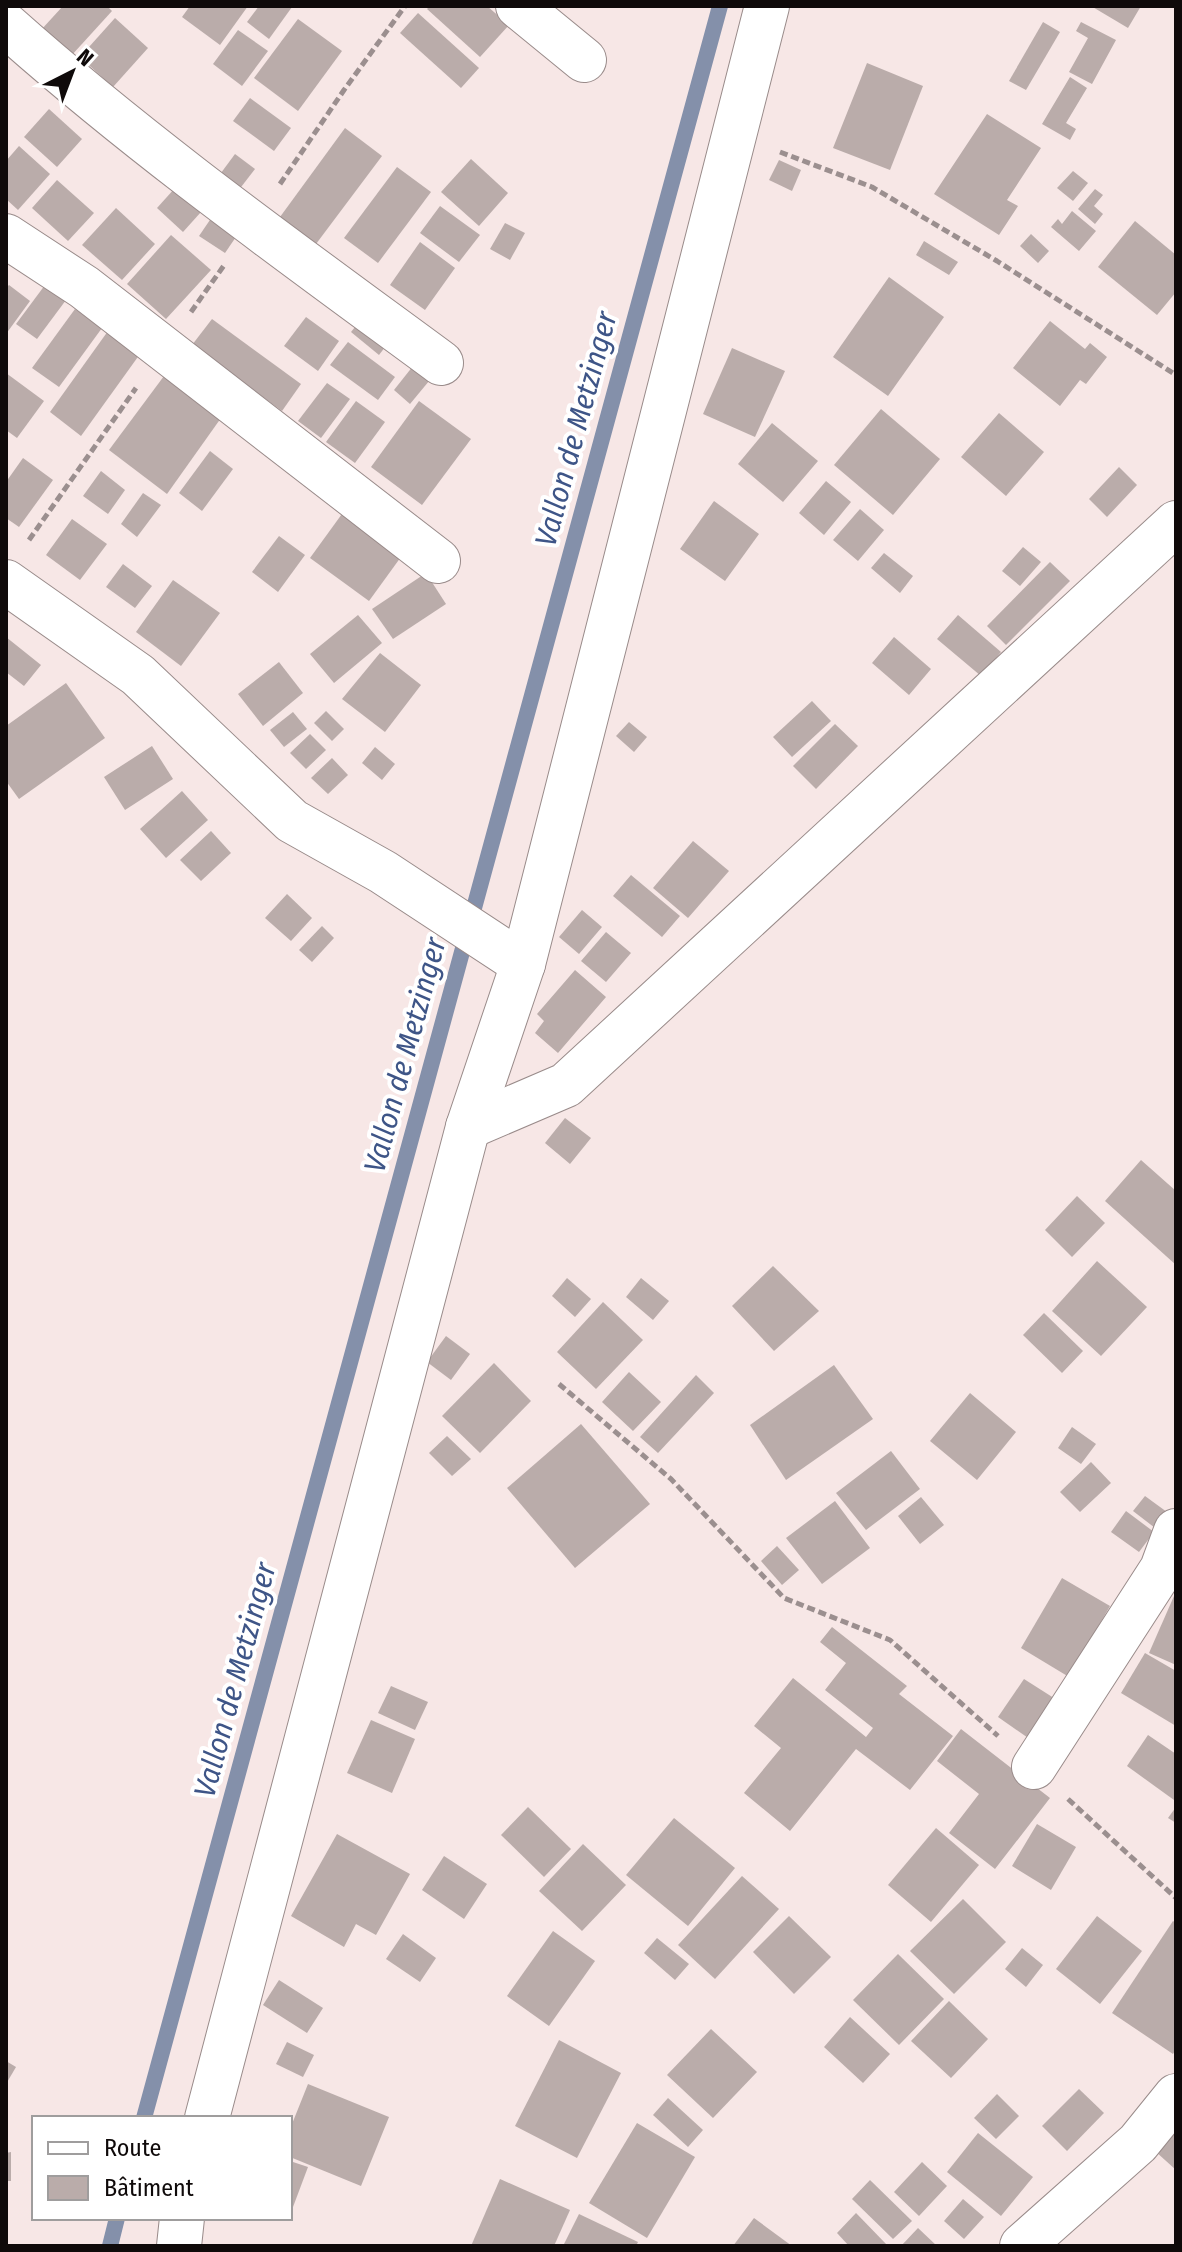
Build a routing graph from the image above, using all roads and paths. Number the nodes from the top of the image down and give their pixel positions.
1 (405, 6) edge
2 (518, 6) edge
3 (767, 6) edge
4 (6, 25) edge
5 (584, 60) dead end
6 (735, 134) junction
7 (253, 225) junction
8 (6, 236) edge
9 (164, 349) junction
10 (441, 363) dead end
11 (1176, 375) edge
12 (1176, 523) edge
13 (438, 561) dead end
14 (15, 565) edge
15 (523, 964) junction
16 (468, 1127) junction
17 (559, 1384) dead end
18 (1176, 1531) edge
19 (1034, 1767) junction
20 (1176, 1898) edge
21 (1176, 2096) edge
22 (208, 2116) edge
23 (182, 2220) edge
24 (179, 2246) edge
25 (1022, 2246) edge

1 - 7 path
2 - 5 street
3 - 6 street
4 - 7 street
6 - 11 path
6 - 15 street
7 - 9 path
7 - 10 street
8 - 9 street
9 - 13 street
9 - 14 path
12 - 16 street
14 - 15 street
15 - 16 street
16 - 22 street
17 - 19 path
18 - 19 street
19 - 20 path
21 - 25 street
23 - 24 street

